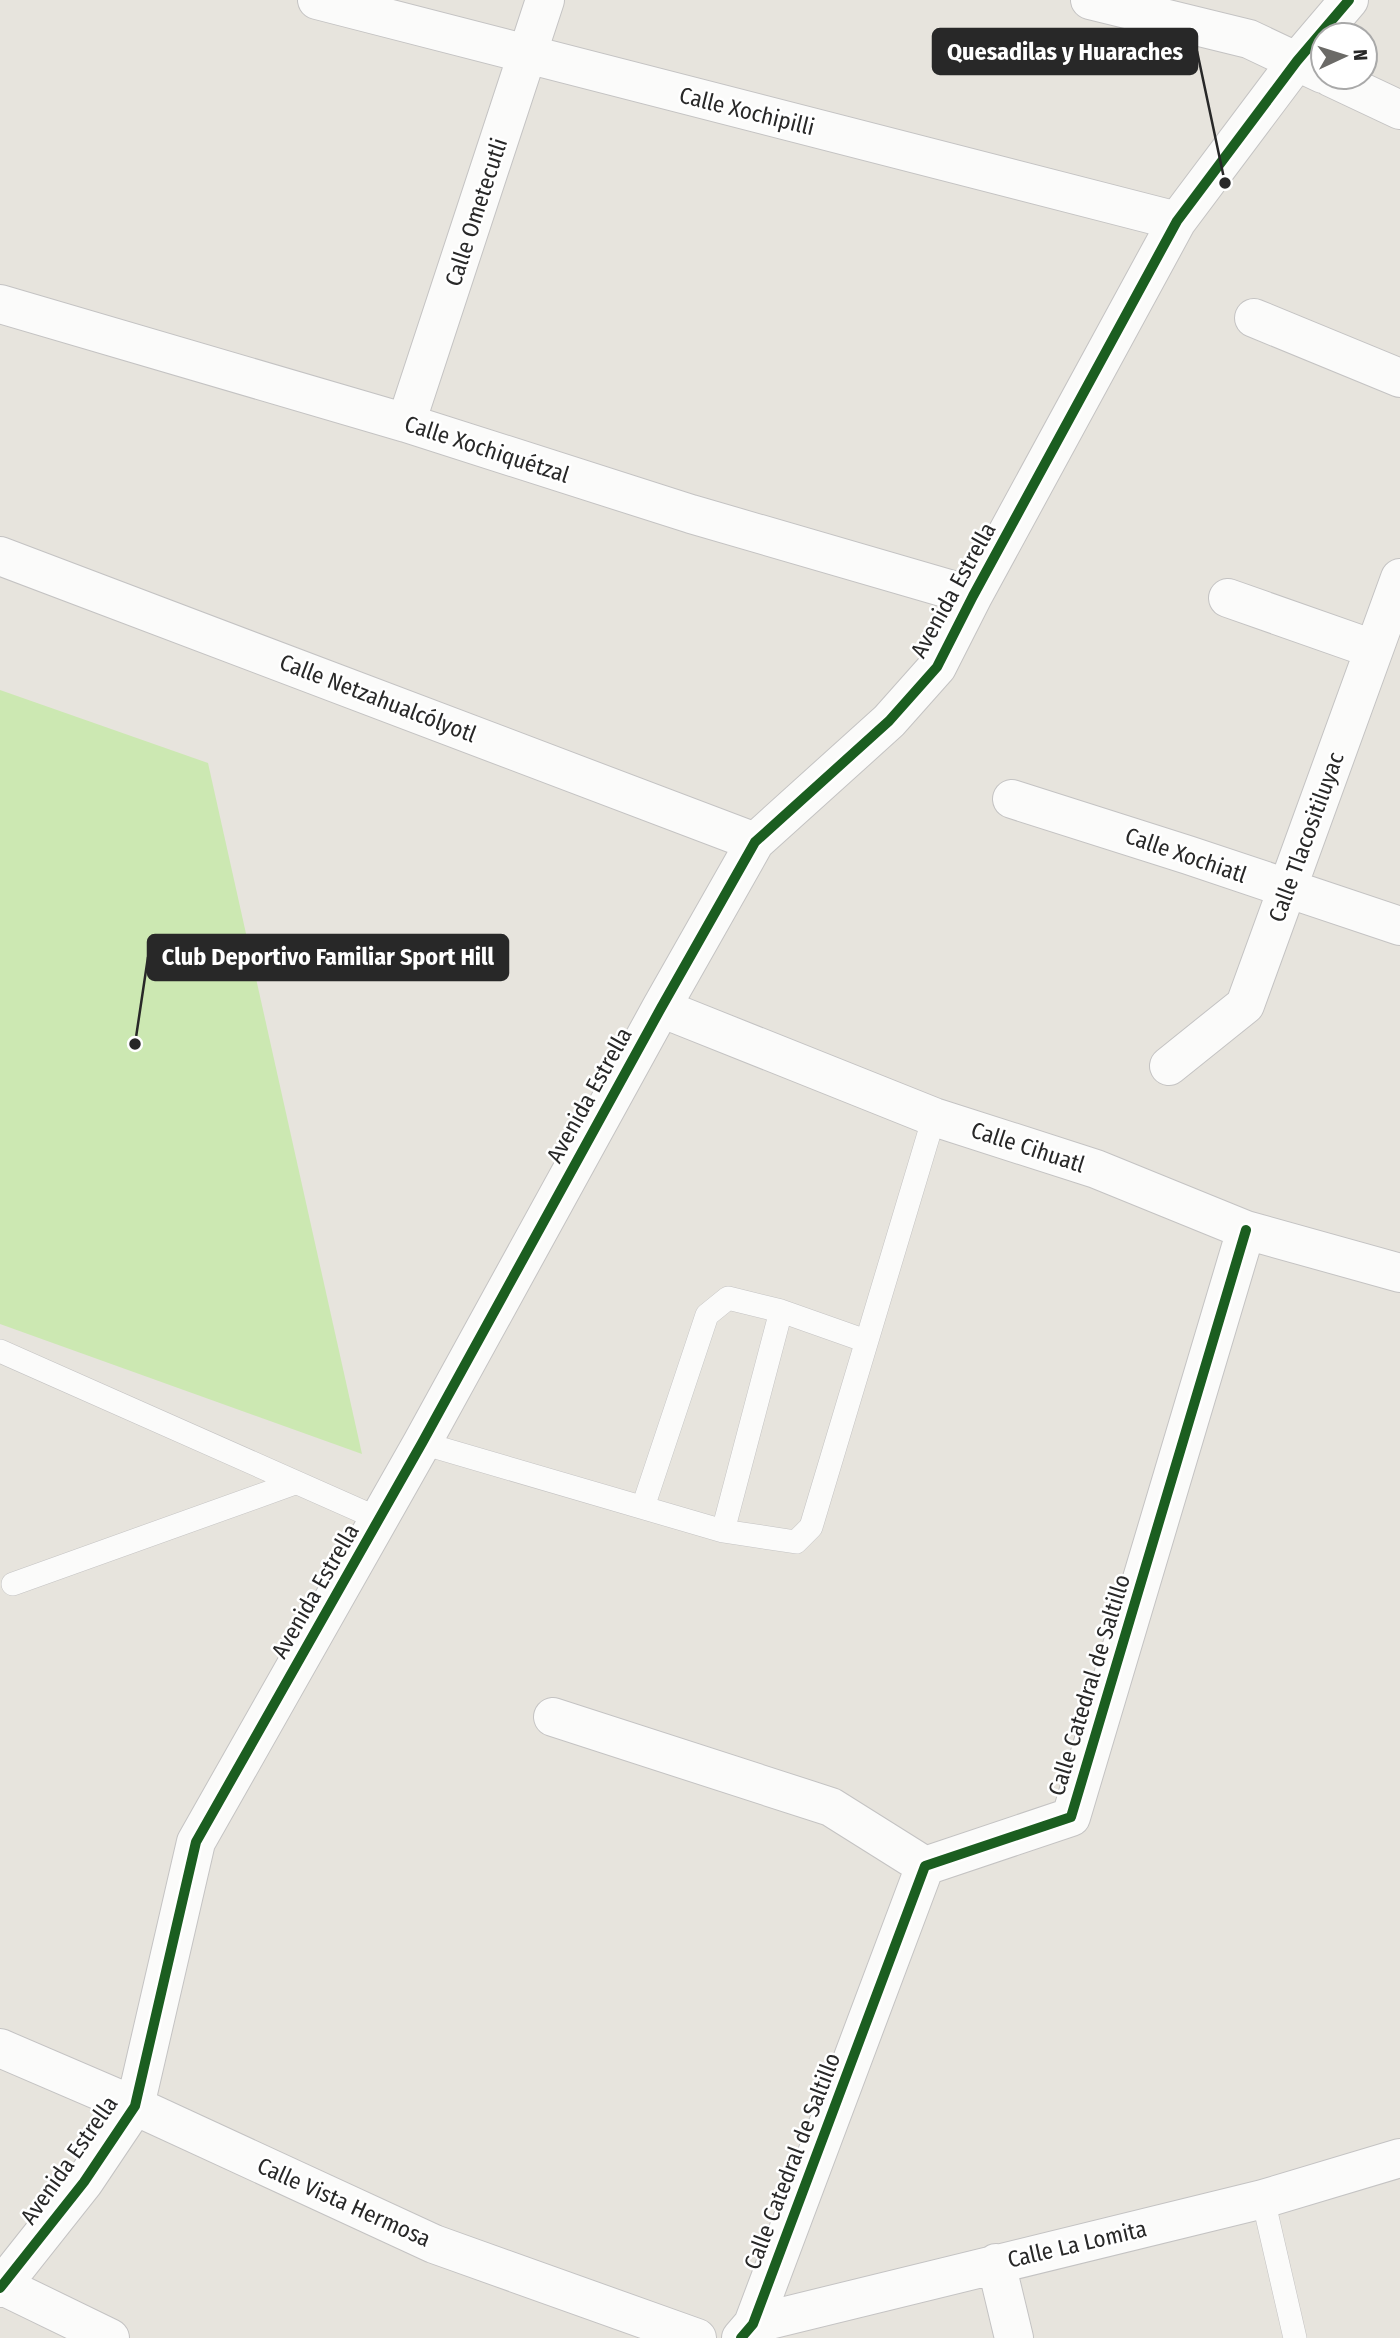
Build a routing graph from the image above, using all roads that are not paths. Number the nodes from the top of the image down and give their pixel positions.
1 (317, 0) edge
2 (545, 0) edge
3 (1090, 0) edge
4 (527, 55) junction
5 (1309, 67) edge
6 (1309, 80) edge
7 (1360, 91) edge
8 (1400, 110) edge
9 (1177, 221) junction
10 (0, 304) edge
11 (1254, 318) dead end
12 (1400, 378) edge
13 (406, 423) junction
14 (0, 556) edge
15 (1400, 578) edge
16 (973, 596) junction
17 (1228, 598) dead end
18 (1373, 649) junction
19 (1012, 799) dead end
20 (755, 842) junction
21 (1288, 890) junction
22 (1400, 926) edge
23 (661, 1008) junction
24 (1169, 1066) dead end
25 (934, 1117) junction
26 (1246, 1230) junction
27 (1400, 1273) edge
28 (781, 1311) junction
29 (866, 1341) junction
30 (0, 1351) edge
31 (422, 1443) junction
32 (295, 1483) junction
33 (643, 1507) junction
34 (379, 1519) junction
35 (723, 1531) junction
36 (13, 1584) dead end
37 (554, 1717) dead end
38 (925, 1866) junction
39 (0, 2048) edge
40 (135, 2106) junction
41 (1400, 2158) edge
42 (1263, 2199) junction
43 (996, 2263) junction
44 (1, 2287) edge
45 (770, 2328) edge
46 (110, 2338) edge
47 (697, 2338) edge
48 (1014, 2338) edge
49 (1294, 2338) edge

1 - 4 street, Calle Xochipilli
2 - 4 street, Calle Ometecutli
3 - 5 street
4 - 9 street, Calle Xochipilli
4 - 13 street, Calle Ometecutli
6 - 9 street, Avenida Estrella
7 - 8 street
9 - 16 street, Avenida Estrella
10 - 13 street, Calle Xochiquétzal
11 - 12 street
13 - 16 street, Calle Xochiquétzal
14 - 20 street, Calle Netzahualcólyotl
15 - 18 street, Calle Tlacositiluyac
16 - 20 street, Avenida Estrella
17 - 18 street
18 - 21 street, Calle Tlacositiluyac
19 - 21 street, Calle Xochiatl
20 - 23 street, Avenida Estrella
21 - 22 street, Calle Xochiatl
21 - 24 street, Calle Tlacositiluyac
23 - 25 street, Calle Cihuatl
23 - 31 street, Avenida Estrella
25 - 26 street, Calle Cihuatl
25 - 29 lane
26 - 27 street, Calle Cihuatl
26 - 38 street, Calle Catedral de Saltillo
28 - 29 lane
28 - 33 lane
28 - 35 lane
29 - 35 lane
30 - 32 lane
31 - 33 lane
31 - 34 street, Avenida Estrella
32 - 34 lane
32 - 36 lane
33 - 35 lane
34 - 40 street, Avenida Estrella
37 - 38 street
38 - 45 street, Calle Catedral de Saltillo
39 - 40 street, Calle Vista Hermosa
40 - 44 street, Avenida Estrella
40 - 47 street, Calle Vista Hermosa
41 - 42 street, Calle La Lomita
42 - 43 street, Calle La Lomita
42 - 49 lane
43 - 45 street, Calle La Lomita
43 - 48 street
44 - 46 street

